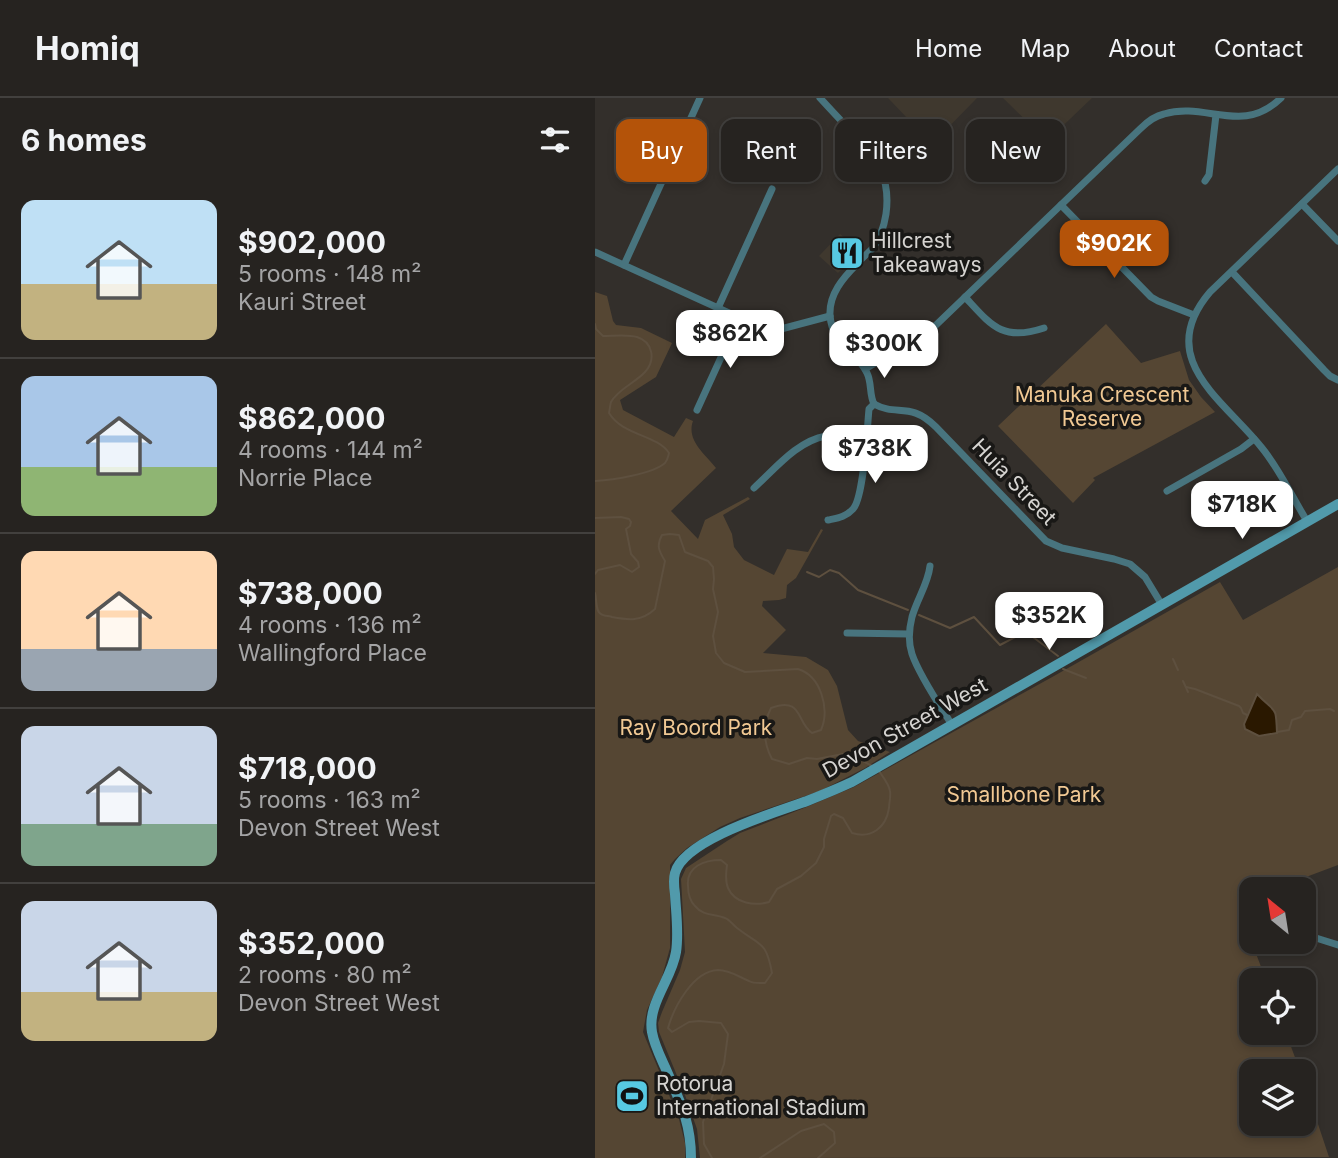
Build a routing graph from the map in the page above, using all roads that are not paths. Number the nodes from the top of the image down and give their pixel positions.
1 (700, 98) edge
2 (820, 98) edge
3 (1281, 98) edge
4 (1216, 115) junction
5 (1338, 169) edge
6 (1205, 181) dead end
7 (772, 189) dead end
8 (1302, 204) junction
9 (1061, 205) junction
10 (1338, 242) edge
11 (595, 252) edge
12 (624, 265) junction
13 (1232, 272) junction
14 (965, 297) junction
15 (718, 309) junction
16 (830, 316) junction
17 (1194, 316) junction
18 (739, 318) junction
19 (1044, 328) dead end
20 (865, 369) junction
21 (1338, 380) edge
22 (874, 404) junction
23 (697, 410) dead end
24 (866, 437) junction
25 (1254, 439) junction
26 (754, 488) dead end
27 (1167, 491) dead end
28 (1338, 503) edge
29 (828, 520) dead end
30 (1307, 521) junction
31 (930, 566) dead end
32 (1162, 605) junction
33 (847, 633) dead end
34 (909, 634) junction
35 (952, 725) junction
36 (1316, 938) edge
37 (1338, 945) edge
38 (691, 1158) edge

1 - 12 street
2 - 16 street
3 - 4 street
4 - 6 street
4 - 9 street
5 - 8 street
7 - 15 street
8 - 10 street
8 - 13 street
9 - 14 street
9 - 17 street
11 - 12 street
12 - 15 street
13 - 17 street
13 - 21 street
14 - 19 street
14 - 20 street
15 - 18 street
16 - 18 street
16 - 20 street
17 - 25 street
18 - 23 street
20 - 22 street
22 - 24 street
22 - 32 street, Huia Street
24 - 26 street
24 - 29 street
25 - 27 street
25 - 30 street
28 - 30 main road, Devon Street West
30 - 32 main road, Devon Street West
31 - 34 street
32 - 35 main road, Devon Street West
33 - 34 street
34 - 35 street
35 - 38 main road, Devon Street West
36 - 37 street

